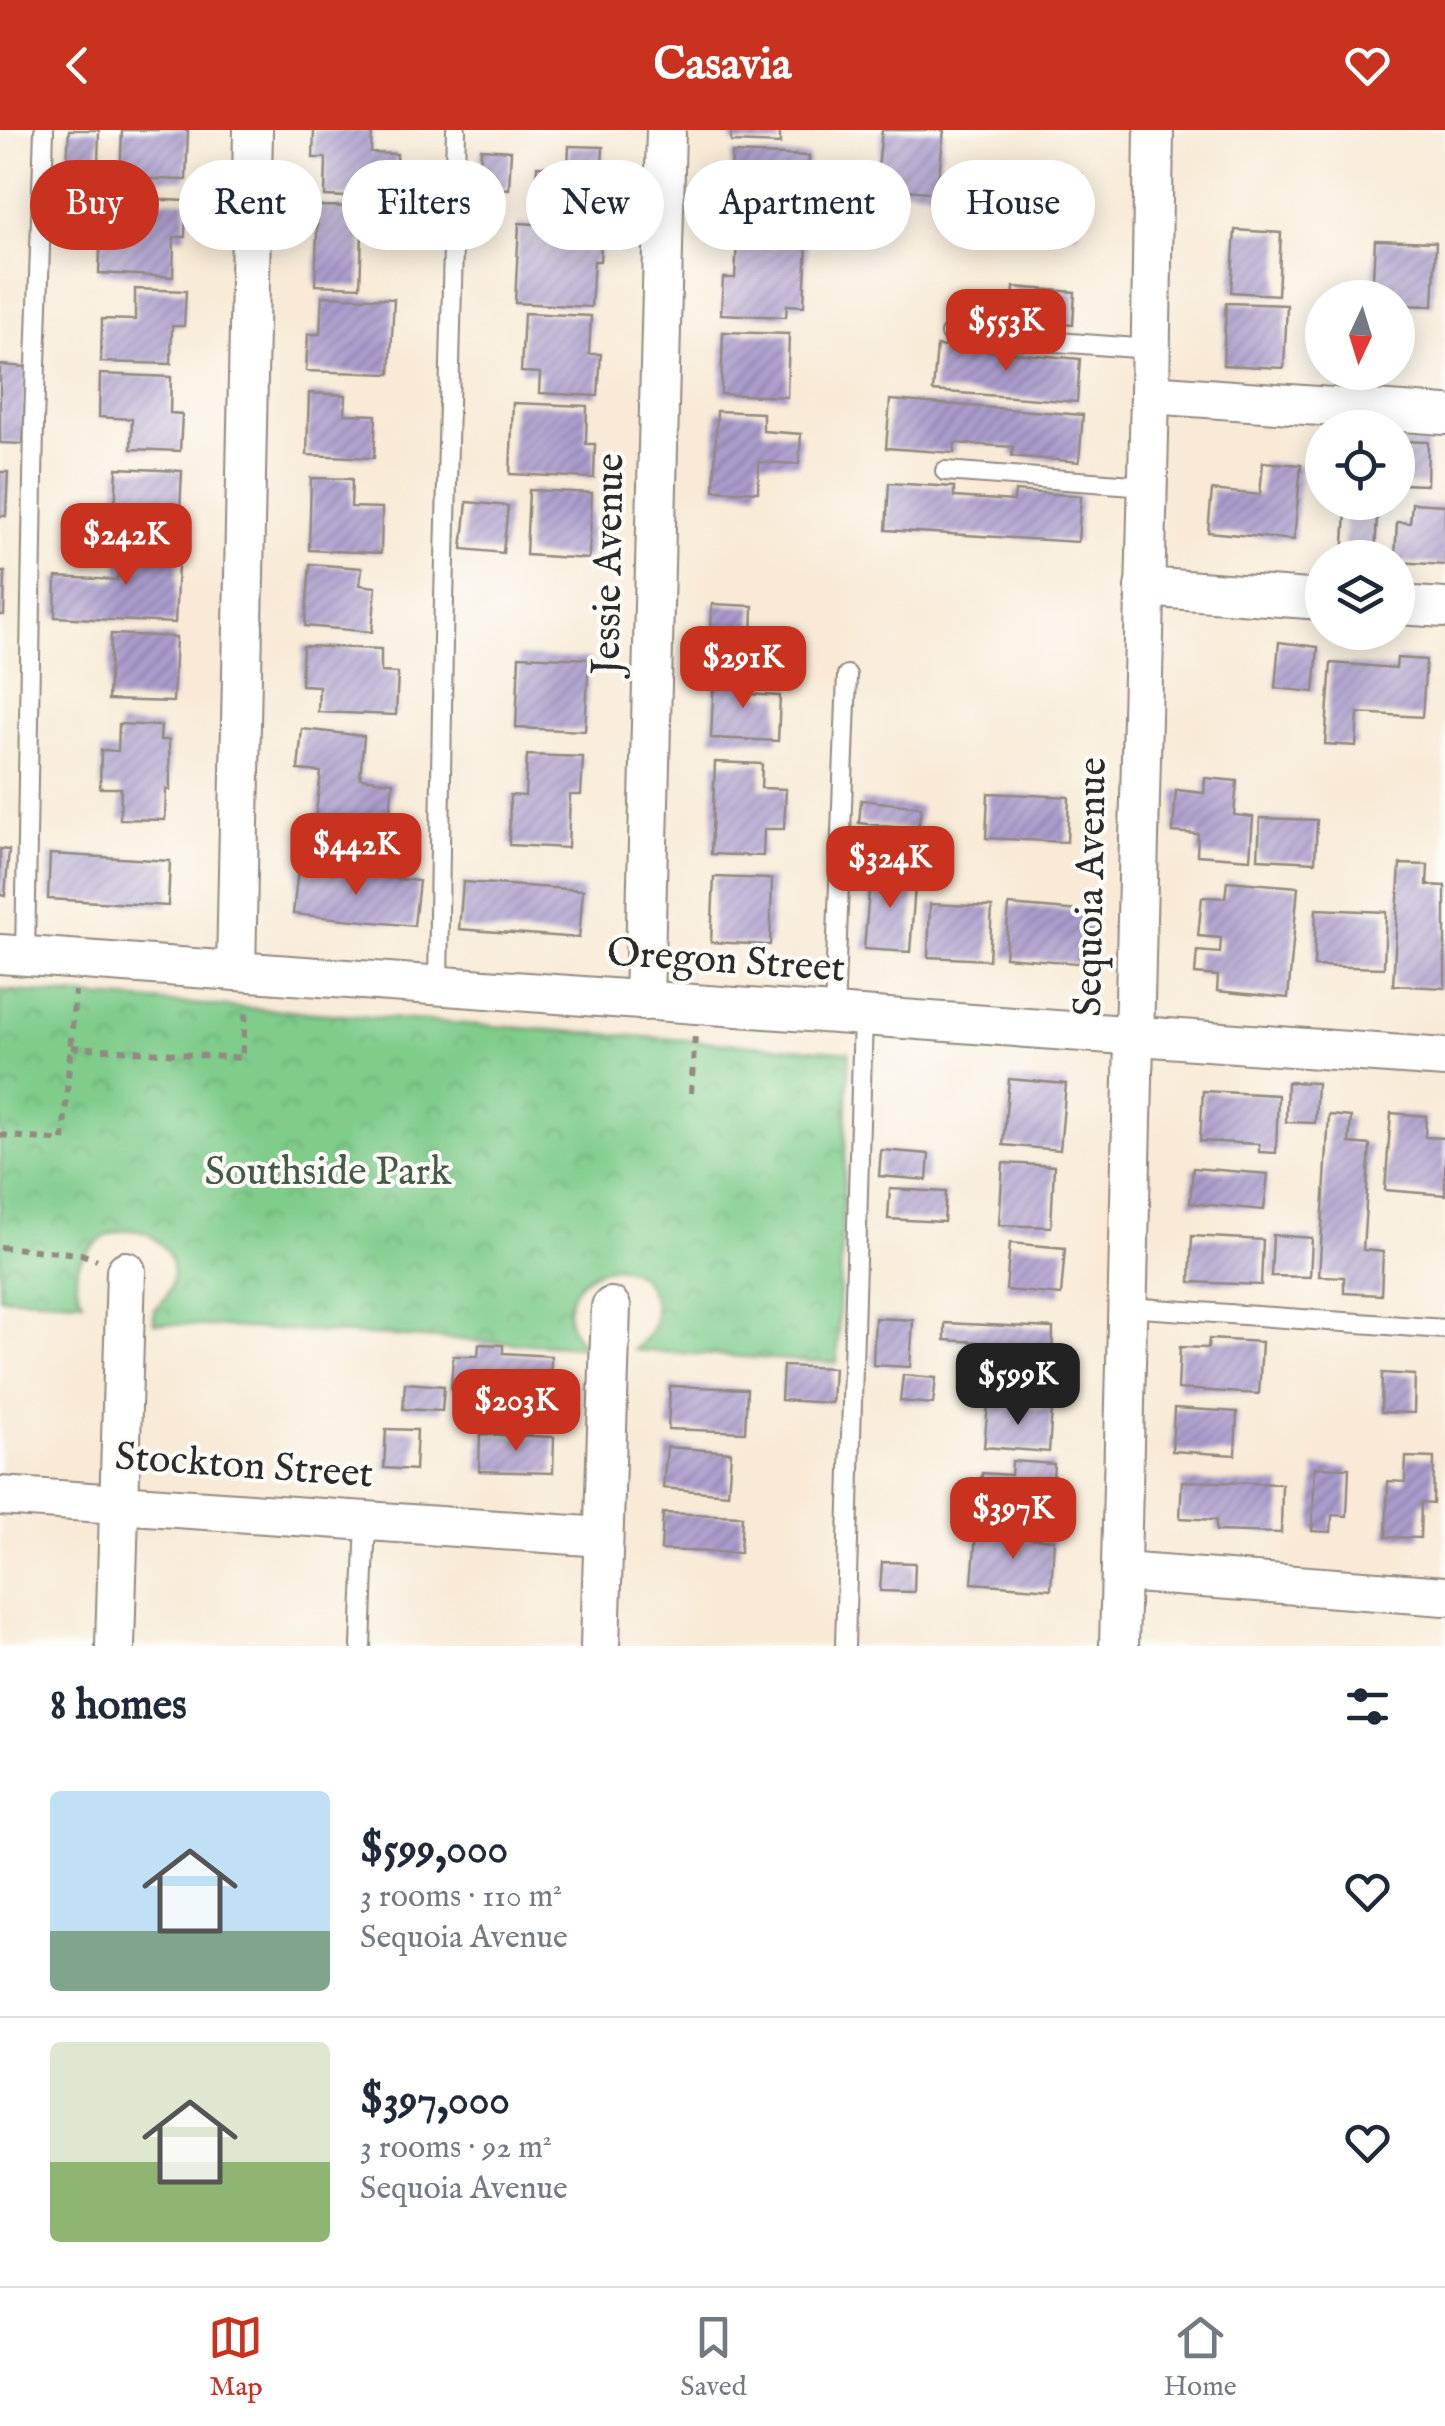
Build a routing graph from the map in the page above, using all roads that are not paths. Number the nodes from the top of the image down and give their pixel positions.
1 (44, 130) edge
2 (253, 130) edge
3 (456, 130) edge
4 (666, 130) edge
5 (1154, 130) edge
6 (950, 334) dead end
7 (1150, 348) junction
8 (1150, 394) junction
9 (1445, 416) edge
10 (945, 471) dead end
11 (1147, 486) junction
12 (1144, 587) junction
13 (1305, 599) edge
14 (1415, 606) edge
15 (1445, 608) edge
16 (847, 675) dead end
17 (13, 955) edge
18 (236, 972) junction
19 (438, 986) junction
20 (644, 1001) junction
21 (848, 1016) junction
22 (1133, 1036) junction
23 (1445, 1058) edge
24 (126, 1271) road end
25 (610, 1307) dead end
26 (1128, 1307) junction
27 (1445, 1329) edge
28 (0, 1496) edge
29 (118, 1505) junction
30 (366, 1520) junction
31 (602, 1537) junction
32 (1121, 1572) junction
33 (1445, 1596) edge
34 (116, 1646) edge
35 (361, 1646) edge
36 (600, 1646) edge
37 (845, 1646) edge
38 (1119, 1646) edge

1 - 17 lane
2 - 18 street
3 - 19 lane
4 - 20 street, Jessie Avenue
5 - 7 street, Sequoia Avenue
6 - 7 lane
7 - 8 street, Sequoia Avenue
8 - 9 street
8 - 11 street, Sequoia Avenue
10 - 11 lane
11 - 12 street, Sequoia Avenue
12 - 13 street
12 - 22 street, Sequoia Avenue
14 - 15 street
16 - 21 lane
17 - 18 street, Oregon Street
18 - 19 street, Oregon Street
19 - 20 street, Oregon Street
20 - 21 street, Oregon Street
21 - 22 street, Oregon Street
21 - 37 lane
22 - 23 street, Oregon Street
22 - 26 street, Sequoia Avenue
24 - 29 street
25 - 31 street
26 - 27 lane
26 - 32 street, Sequoia Avenue
28 - 29 street, Stockton Street
29 - 30 street, Stockton Street
29 - 34 street
30 - 31 street, Stockton Street
30 - 35 lane
31 - 36 street
32 - 33 street
32 - 38 street, Sequoia Avenue

